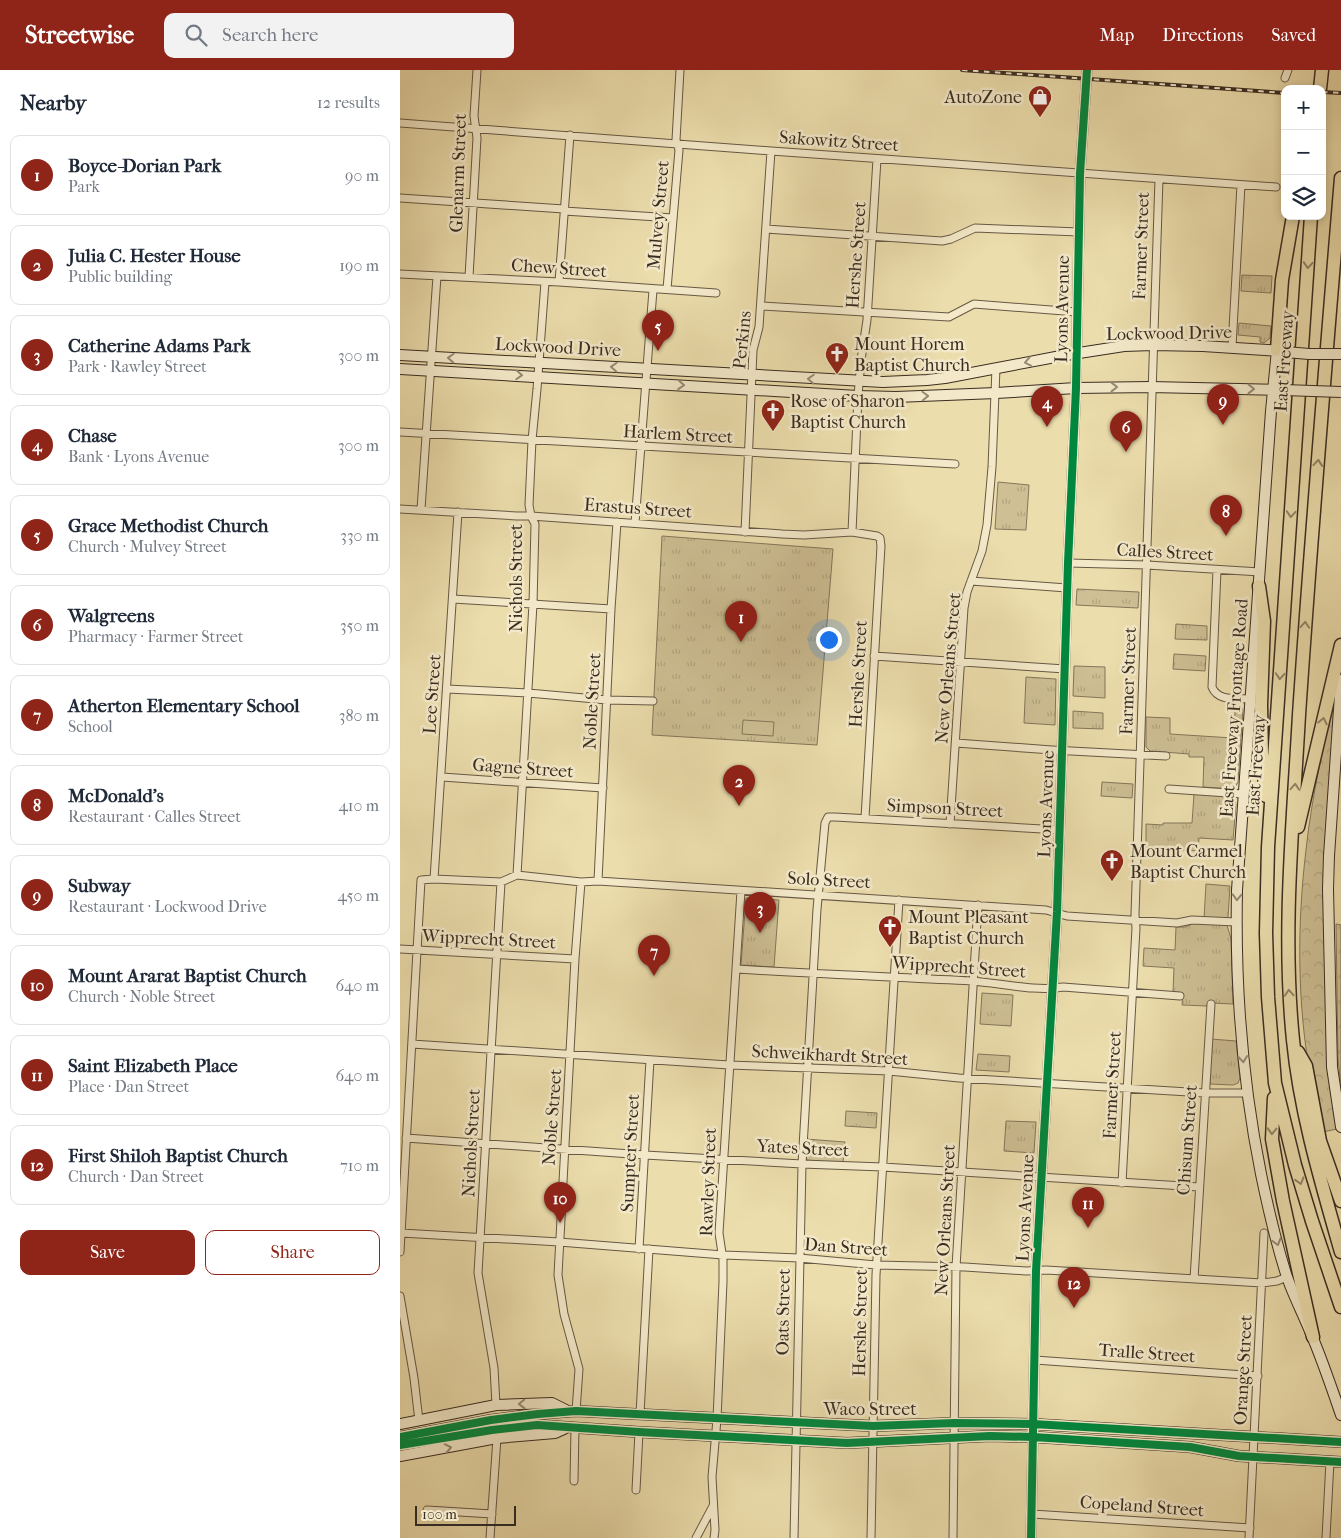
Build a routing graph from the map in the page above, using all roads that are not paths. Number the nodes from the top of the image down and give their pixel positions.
1 (477, 70) edge
2 (680, 70) edge
3 (1087, 70) edge
4 (1288, 70) edge
5 (1322, 70) edge
6 (1285, 78) dead end
7 (1320, 85) edge
8 (400, 123) edge
9 (475, 128) junction
10 (570, 135) junction
11 (676, 144) junction
12 (771, 151) junction
13 (877, 159) junction
14 (1080, 174) junction
15 (1341, 178) edge
16 (1159, 179) junction
17 (1241, 185) junction
18 (1276, 187) dead end
19 (400, 198) edge
20 (473, 203) junction
21 (564, 210) junction
22 (673, 218) junction
23 (1292, 220) edge
24 (1311, 220) edge
25 (766, 229) junction
26 (1079, 232) junction
27 (872, 237) junction
28 (400, 274) edge
29 (437, 276) junction
30 (469, 277) junction
31 (545, 282) junction
32 (560, 282) junction
33 (667, 289) junction
34 (653, 290) junction
35 (716, 293) dead end
36 (761, 306) junction
37 (1077, 312) junction
38 (868, 313) junction
39 (1153, 345) junction
40 (1232, 347) junction
41 (1282, 351) junction
42 (1076, 353) junction
43 (1341, 354) edge
44 (400, 355) edge
45 (432, 357) junction
46 (539, 363) junction
47 (996, 368) junction
48 (400, 369) edge
49 (647, 369) junction
50 (430, 370) junction
51 (752, 375) junction
52 (537, 376) junction
53 (859, 381) junction
54 (646, 382) junction
55 (1152, 387) junction
56 (1076, 388) junction
57 (752, 389) junction
58 (1279, 390) junction
59 (1341, 392) edge
60 (996, 393) junction
61 (858, 396) junction
62 (400, 432) edge
63 (427, 434) junction
64 (532, 440) junction
65 (641, 447) junction
66 (749, 452) junction
67 (856, 458) junction
68 (955, 464) dead end
69 (400, 509) edge
70 (421, 509) junction
71 (458, 512) junction
72 (531, 516) junction
73 (617, 522) junction
74 (635, 523) junction
75 (745, 532) junction
76 (852, 532) junction
77 (874, 534) joint
78 (1068, 563) junction
79 (1147, 565) junction
80 (1217, 570) junction
81 (1260, 572) junction
82 (972, 581) junction
83 (1259, 586) junction
84 (1067, 588) junction
85 (453, 599) junction
86 (533, 604) junction
87 (611, 609) junction
88 (1341, 645) edge
89 (874, 656) junction
90 (961, 663) junction
91 (1065, 669) junction
92 (1341, 680) edge
93 (447, 689) junction
94 (528, 693) junction
95 (1251, 699) junction
96 (607, 700) junction
97 (653, 701) dead end
98 (956, 743) junction
99 (1062, 751) junction
100 (1141, 754) junction
101 (1166, 756) dead end
102 (442, 777) junction
103 (522, 782) junction
104 (603, 788) junction
105 (1169, 789) dead end
106 (1243, 794) junction
107 (828, 817) joint
108 (864, 818) junction
109 (950, 824) junction
110 (1060, 830) junction
111 (1268, 847) junction
112 (1291, 854) junction
113 (517, 875) junction
114 (434, 879) junction
115 (598, 881) junction
116 (501, 882) junction
117 (581, 882) junction
118 (741, 890) junction
119 (818, 895) junction
120 (899, 900) junction
121 (978, 905) junction
122 (1057, 912) junction
123 (1136, 920) junction
124 (1236, 922) junction
125 (400, 949) edge
126 (418, 950) junction
127 (496, 954) junction
128 (576, 959) junction
129 (736, 969) junction
130 (814, 974) junction
131 (894, 977) junction
132 (974, 982) junction
133 (1054, 989) junction
134 (1133, 992) junction
135 (1180, 996) dead end
136 (1210, 1004) dead end
137 (1293, 1042) junction
138 (412, 1044) junction
139 (491, 1049) junction
140 (571, 1054) junction
141 (650, 1060) junction
142 (729, 1065) junction
143 (808, 1067) junction
144 (889, 1071) junction
145 (968, 1078) junction
146 (1048, 1082) junction
147 (1275, 1083) junction
148 (1127, 1088) junction
149 (1205, 1093) junction
150 (1247, 1093) junction
151 (1338, 1098) edge
152 (1341, 1127) edge
153 (406, 1138) junction
154 (486, 1143) junction
155 (565, 1149) junction
156 (645, 1155) junction
157 (723, 1159) junction
158 (802, 1164) junction
159 (883, 1166) junction
160 (962, 1172) junction
161 (1042, 1177) junction
162 (1122, 1183) junction
163 (1199, 1188) junction
164 (1341, 1201) edge
165 (401, 1233) edge
166 (1264, 1233) dead end
167 (481, 1238) junction
168 (559, 1242) junction
169 (639, 1249) junction
170 (648, 1249) junction
171 (400, 1252) edge
172 (1341, 1252) edge
173 (723, 1255) junction
174 (799, 1258) junction
175 (876, 1265) junction
176 (956, 1267) junction
177 (1036, 1271) junction
178 (1287, 1277) junction
179 (1194, 1278) junction
180 (1262, 1283) junction
181 (400, 1296) edge
182 (1341, 1307) edge
183 (1313, 1337) junction
184 (1035, 1360) junction
185 (1258, 1376) junction
186 (496, 1405) junction
187 (573, 1411) junction
188 (640, 1414) junction
189 (1341, 1415) edge
190 (717, 1419) junction
191 (418, 1421) junction
192 (954, 1423) junction
193 (400, 1424) edge
194 (796, 1424) junction
195 (1033, 1424) junction
196 (873, 1426) junction
197 (573, 1427) junction
198 (1143, 1430) junction
199 (452, 1432) junction
200 (640, 1432) junction
201 (716, 1435) junction
202 (400, 1437) edge
203 (1033, 1437) junction
204 (497, 1438) junction
205 (954, 1438) junction
206 (1255, 1438) junction
207 (796, 1440) junction
208 (873, 1442) junction
209 (1341, 1442) edge
210 (1142, 1444) junction
211 (400, 1445) edge
212 (400, 1456) edge
213 (1254, 1457) junction
214 (1330, 1461) junction
215 (1341, 1462) edge
216 (574, 1482) dead end
217 (636, 1490) dead end
218 (714, 1505) junction
219 (426, 1510) dead end
220 (492, 1514) junction
221 (1032, 1514) junction
222 (1250, 1528) junction
223 (490, 1538) edge
224 (696, 1538) edge
225 (714, 1538) edge
226 (794, 1538) edge
227 (870, 1538) edge
228 (953, 1538) edge
229 (1031, 1538) edge
230 (1250, 1538) edge
231 (1326, 1538) edge

1 - 9 street, Glenarm Street
2 - 11 street, Mulvey Street
3 - 14 street, Lyons Avenue
4 - 6 street
5 - 7 highway
8 - 9 street, Sakowitz Street
9 - 10 street, Sakowitz Street
9 - 20 street, Glenarm Street
10 - 11 street, Sakowitz Street
10 - 21 street
11 - 12 street, Sakowitz Street
11 - 22 street, Mulvey Street
12 - 13 street, Sakowitz Street
12 - 25 street, Perkins
13 - 14 street, Sakowitz Street
13 - 27 street, Hershe Street
14 - 16 street, Sakowitz Street
14 - 26 street, Lyons Avenue
112 -> 15 highway
16 - 17 street, Sakowitz Street
16 - 39 street, Farmer Street
17 - 18 street, Sakowitz Street
17 - 40 street
19 - 20 street
20 - 21 street
20 - 30 street, Glenarm Street
21 - 22 street
21 - 32 street
22 - 33 street, Mulvey Street
23 - 41 highway
24 -> 111 highway, East Freeway
25 - 27 street
25 - 36 street, Perkins
26 - 27 street
26 - 37 street, Lyons Avenue
27 - 38 street, Hershe Street
28 - 29 street, Chew Street
29 - 30 street, Chew Street
29 - 45 street
30 - 31 street, Chew Street
31 - 32 street, Chew Street
31 - 46 street, Nichols Street
32 - 34 street, Chew Street
33 - 34 street, Chew Street
33 - 35 street, Chew Street
34 - 49 street, Mulvey Street
36 - 38 street
36 - 51 street, Perkins
37 - 38 street
37 - 42 street, Lyons Avenue
38 - 53 street, Hershe Street
39 - 40 main road, Lockwood Drive
39 - 42 main road, Lockwood Drive
39 - 55 street, Farmer Street
40 - 41 main road, Lockwood Drive
41 - 43 main road, Lockwood Drive, bridge
41 - 58 main road, East Freeway Frontage Road
42 -> 47 main road, Lockwood Drive
42 - 56 street, Lyons Avenue
44 - 45 main road, Lockwood Drive
46 -> 45 main road, Lockwood Drive
45 - 50 street
49 -> 46 main road, Lockwood Drive
46 - 52 street, Nichols Street
47 - 53 main road, Lockwood Drive
47 - 60 street, New Orleans Street
48 - 50 main road, Lockwood Drive
49 - 51 main road, Lockwood Drive
49 - 54 street, Mulvey Street
50 -> 52 main road, Lockwood Drive
50 - 63 street
53 -> 51 main road, Lockwood Drive
51 - 57 street, Perkins
52 - 54 main road, Lockwood Drive
52 - 64 street, Nichols Street
53 - 61 street, Hershe Street
54 -> 57 main road, Lockwood Drive
54 - 65 street, Mulvey Street
56 -> 55 main road, Lockwood Drive
55 -> 58 main road, Lockwood Drive
55 - 79 street, Farmer Street
56 - 60 main road, Lockwood Drive
56 - 78 street, Lyons Avenue
57 - 61 main road, Lockwood Drive
57 - 66 street, Perkins
58 - 59 main road, Lockwood Drive, bridge
58 - 81 main road, East Freeway Frontage Road
61 -> 60 main road, Lockwood Drive
60 - 82 street, New Orleans Street
61 - 67 street, Hershe Street
62 - 63 street, Harlem Street
63 - 64 street, Harlem Street
63 - 70 street
64 - 65 street, Harlem Street
64 - 72 street, Nichols Street
65 - 66 street, Harlem Street
65 - 74 street, Mulvey Street
66 - 67 street, Harlem Street
66 - 75 street, Perkins
67 - 68 street, Harlem Street
67 - 76 street, Hershe Street
69 - 70 street, Erastus Street
70 - 71 street, Erastus Street
71 - 72 street, Erastus Street
71 - 85 street, Lee Street
72 - 73 street, Erastus Street
72 - 86 street, Nichols Street
73 - 74 street, Erastus Street
73 - 87 street, Noble Street
74 - 75 street, Erastus Street
75 - 76 street, Erastus Street
76 - 77 street, Erastus Street
77 - 89 street, Hershe Street
78 - 79 street, Calles Street
78 - 84 street, Lyons Avenue
79 - 80 street, Calles Street
79 - 100 street, Farmer Street
80 - 81 street, Calles Street
80 - 95 street
81 - 83 main road, East Freeway Frontage Road
82 - 84 street
82 - 90 street, New Orleans Street
83 - 95 main road, East Freeway Frontage Road
83 - 111 highway
84 - 91 street, Lyons Avenue
85 - 86 street
85 - 93 street, Lee Street
86 - 87 street
86 - 94 street, Nichols Street
87 - 96 street, Noble Street
112 -> 88 highway
89 - 90 street
89 - 108 street, Hershe Street
90 - 91 street
90 - 98 street, New Orleans Street
91 - 99 street, Lyons Avenue
92 - 151 main road
93 - 94 street
93 - 102 street, Lee Street
94 - 96 street
94 - 103 street, Nichols Street
95 - 106 main road, East Freeway Frontage Road
96 - 97 street
96 - 104 street, Noble Street
98 - 99 street
98 - 109 street, New Orleans Street
99 - 100 street
99 - 110 street, Lyons Avenue
100 - 101 street
100 - 123 street, Farmer Street
102 - 103 street, Gagne Street
102 - 114 street, Lee Street
103 - 104 street, Gagne Street
103 - 113 street, Nichols Street
104 - 115 street, Noble Street
105 - 106 street
106 -> 124 main road, East Freeway Frontage Road
107 - 108 street, Simpson Street
107 - 119 street, Oats Street
108 - 109 street, Simpson Street
109 - 110 street, Simpson Street
110 - 122 street, Lyons Avenue
111 - 147 highway, East Freeway
137 -> 112 highway
113 - 116 street, Solo Street
113 - 117 street, Solo Street
114 - 116 street, Solo Street
114 - 126 street, Solo Street
115 - 117 street, Solo Street
115 - 118 street, Solo Street
116 - 127 street, Nichols Street
117 - 128 street, Noble Street
118 - 119 street, Solo Street
118 - 129 street, Rawley Street
119 - 120 street, Solo Street
119 - 130 street, Oats Street
120 - 121 street, Solo Street
120 - 131 street, Hershe Street
121 - 122 street, Solo Street
121 - 132 street, New Orleans Street
122 - 123 street, Solo Street
122 - 133 street, Lyons Avenue
123 - 124 street, Solo Street
123 - 134 street, Farmer Street
124 -> 150 main road, East Freeway Frontage Road
125 - 126 street, Wipprecht Street
126 - 127 street, Wipprecht Street
126 - 138 street
127 - 128 street, Wipprecht Street
127 - 139 street, Nichols Street
128 - 140 street, Noble Street
129 - 130 street, Wipprecht Street
129 - 142 street, Rawley Street
130 - 131 street, Wipprecht Street
130 - 143 street, Oats Street
131 - 132 street, Wipprecht Street
131 - 144 street, Hershe Street
132 - 133 street, Wipprecht Street
132 - 145 street, New Orleans Street
133 - 134 street, Wipprecht Street
133 - 146 street, Lyons Avenue
134 - 135 street, Wipprecht Street
134 - 148 street, Farmer Street
136 - 149 street, Chisum Street
137 - 164 highway
137 - 172 highway
138 - 139 street, Schweikhardt Street
138 - 153 street
139 - 140 street, Schweikhardt Street
139 - 154 street, Nichols Street
140 - 141 street, Schweikhardt Street
140 - 155 street, Noble Street
141 - 142 street, Schweikhardt Street
141 - 156 street, Sumpter Street
142 - 143 street, Schweikhardt Street
142 - 157 street, Rawley Street
143 - 144 street, Schweikhardt Street
143 - 158 street, Oats Street
144 - 145 street, Schweikhardt Street
144 - 159 street, Hershe Street
145 - 146 street, Schweikhardt Street
145 - 160 street, New Orleans Street
146 - 148 street, Schweikhardt Street
146 - 161 street, Lyons Avenue
147 -> 182 highway, East Freeway
147 -> 183 highway
148 - 149 street, Schweikhardt Street
148 - 162 street, Farmer Street
149 - 150 street, Schweikhardt Street
149 - 163 street, Chisum Street
150 -> 178 main road, East Freeway Frontage Road
151 - 152 main road
153 - 154 street, Yates Street
153 - 165 street
154 - 155 street, Yates Street
154 - 167 street, Nichols Street
155 - 156 street, Yates Street
155 - 168 street, Noble Street
156 - 157 street, Yates Street
156 - 169 street, Sumpter Street
157 - 158 street, Yates Street
157 - 173 street, Rawley Street
158 - 159 street, Yates Street
158 - 174 street, Oats Street
159 - 160 street, Yates Street
159 - 175 street, Hershe Street
160 - 161 street, Yates Street
160 - 176 street, New Orleans Street
161 - 162 street, Yates Street
161 - 177 street, Lyons Avenue
162 - 163 street, Yates Street
163 - 179 street, Chisum Street
165 - 167 street, Dan Street
165 - 171 street
166 - 180 street, Orange Street
167 - 168 street, Dan Street
167 - 186 street, Nichols Street
168 - 169 street, Dan Street
168 - 187 street, Noble Street
169 - 170 street, Dan Street
170 - 173 street, Dan Street
170 - 188 street
173 - 174 street, Dan Street
173 - 190 street, Rawley Street
174 - 175 street, Dan Street
174 - 194 street, Oats Street
175 - 176 street, Dan Street
175 - 196 street, Hershe Street
176 - 177 street, Dan Street
176 - 192 street, New Orleans Street
177 - 179 street, Dan Street
177 - 184 street, Lyons Avenue
178 - 180 street, Dan Street
178 - 183 main road, East Freeway Frontage Road
179 - 180 street, Dan Street
180 - 185 street, Orange Street
181 - 191 street
183 - 189 main road, East Freeway Frontage Road
184 - 185 street, Tralle Street
184 - 195 street, Lyons Avenue
185 - 206 street, Orange Street
187 -> 186 main road
186 - 191 main road
187 - 188 main road, Waco Street
187 - 199 main road, Waco Street
188 - 190 main road, Waco Street
190 - 194 main road, Waco Street
190 - 201 street, Rawley Street
191 - 193 main road
192 - 195 main road, Waco Street
192 - 196 main road, Waco Street
192 - 205 street, New Orleans Street
194 - 196 main road, Waco Street
194 - 207 street, Oats Street
195 - 198 main road, Waco Street
195 - 203 street, Lyons Avenue
196 - 208 street, Hershe Street
197 - 199 main road, Waco Street
197 - 200 main road, Waco Street
197 - 204 main road
197 - 216 street
198 - 206 main road, Waco Street
198 - 210 main road
199 - 202 main road, Waco Street
199 - 211 main road, Waco Street
200 - 201 main road, Waco Street
200 - 217 street
201 - 207 main road, Waco Street
201 - 218 street, Rawley Street
203 - 205 main road, Waco Street
203 - 210 main road, Waco Street
203 - 221 street, Lyons Avenue
212 -> 204 main road
204 - 220 street
205 - 208 main road, Waco Street
205 - 228 street, New Orleans Street
206 - 209 main road, Waco Street
206 - 213 street, Orange Street
207 - 208 main road, Waco Street
207 - 226 street, Oats Street
208 - 227 street, Hershe Street
210 - 213 main road, Waco Street
213 - 214 main road, Waco Street
213 - 222 street, Orange Street
214 - 215 main road, Waco Street
214 - 231 street
218 - 224 street
218 - 225 street, Rawley Street
219 - 220 street
220 - 223 street
221 - 222 street, Copeland Street
221 - 229 street, Lyons Avenue
222 - 230 street, Orange Street

